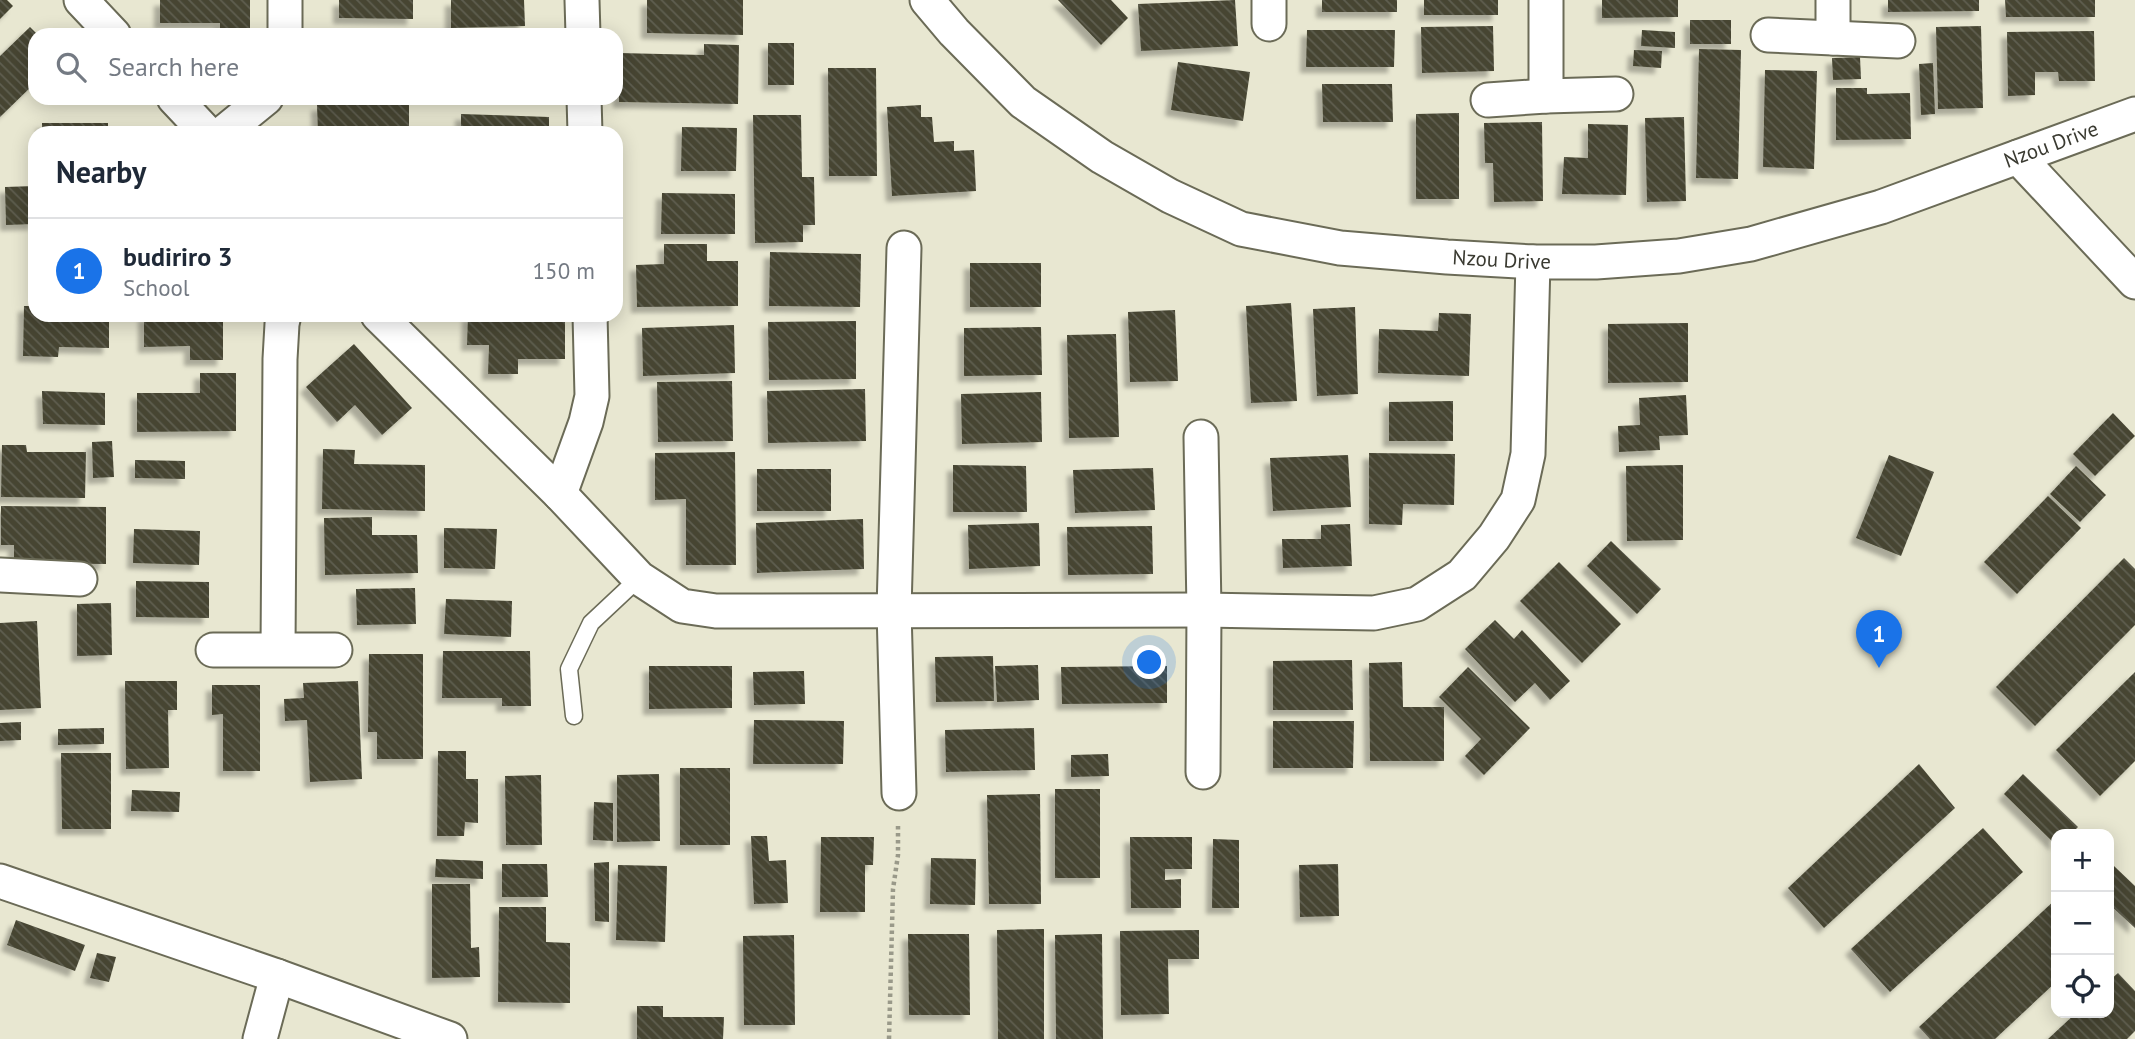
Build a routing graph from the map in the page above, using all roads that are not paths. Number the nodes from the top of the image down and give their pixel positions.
1 (81, 0) edge
2 (285, 0) edge
3 (582, 0) edge
4 (927, 0) edge
5 (1546, 0) edge
6 (1833, 0) edge
7 (107, 28) edge
8 (285, 28) edge
9 (583, 28) edge
10 (1768, 35) dead end
11 (1833, 38) junction
12 (1898, 41) dead end
13 (1616, 94) dead end
14 (1546, 96) junction
15 (1488, 100) dead end
16 (181, 105) edge
17 (257, 105) edge
18 (584, 105) edge
19 (2135, 114) edge
20 (200, 126) edge
21 (232, 126) edge
22 (585, 126) edge
23 (2018, 157) junction
24 (904, 248) dead end
25 (1533, 262) junction
26 (2135, 282) edge
27 (282, 322) edge
28 (385, 322) edge
29 (590, 322) edge
30 (1201, 437) dead end
31 (560, 494) junction
32 (0, 575) edge
33 (639, 578) junction
34 (80, 579) dead end
35 (894, 610) junction
36 (1204, 610) junction
37 (278, 649) junction
38 (213, 650) dead end
39 (335, 650) dead end
40 (574, 716) dead end
41 (1203, 772) dead end
42 (899, 793) road end
43 (0, 881) edge
44 (277, 976) junction
45 (260, 1039) edge
46 (450, 1039) edge

1 - 7 street
2 - 8 street
3 - 9 street
4 - 25 street, Nzou Drive
5 - 14 street
6 - 11 street
10 - 11 street
11 - 12 street
13 - 14 street
14 - 15 street
16 - 20 street
17 - 21 street
18 - 22 street
19 - 23 street, Nzou Drive
23 - 25 street, Nzou Drive
23 - 26 street
24 - 35 street
25 - 36 street
27 - 37 street
28 - 31 street
29 - 31 street
30 - 36 street
31 - 33 street
32 - 34 street
33 - 35 street
33 - 40 lane
35 - 36 street
35 - 42 street
36 - 41 street
37 - 38 street
37 - 39 street
43 - 44 street
44 - 45 street
44 - 46 street

